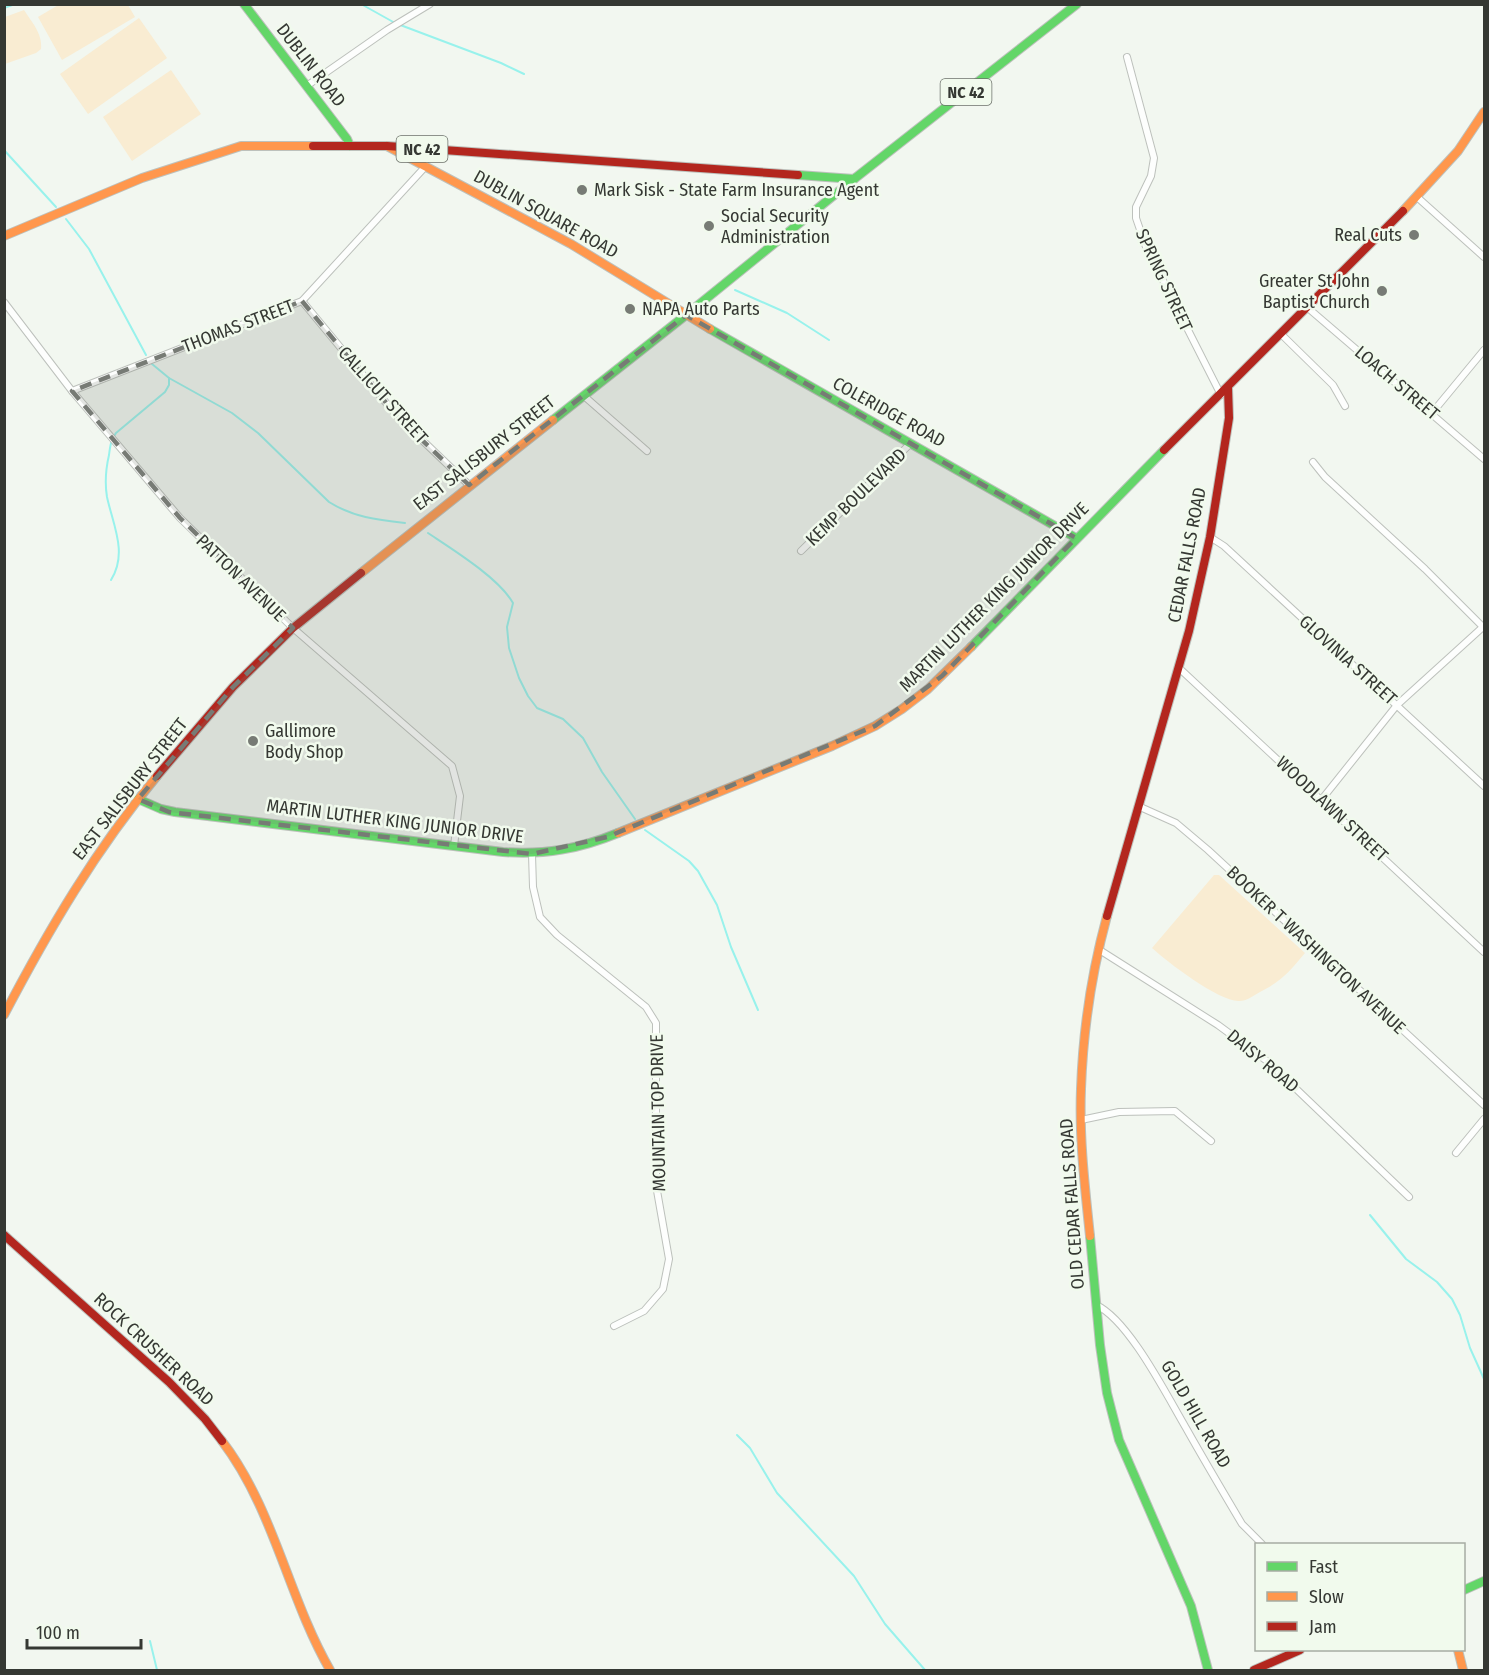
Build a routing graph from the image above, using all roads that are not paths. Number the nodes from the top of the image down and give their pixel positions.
1 (244, 4) edge
2 (430, 4) edge
3 (1077, 4) edge
4 (1127, 57) dead end
5 (308, 85) junction
6 (1485, 112) edge
7 (350, 146) junction
8 (387, 146) junction
9 (423, 149) junction
10 (425, 167) junction
11 (854, 179) junction
12 (1416, 197) junction
13 (4, 236) edge
14 (1485, 257) edge
15 (302, 301) junction
16 (4, 302) edge
17 (1308, 308) junction
18 (686, 315) junction
19 (1281, 334) junction
20 (1485, 350) edge
21 (1228, 388) junction
22 (72, 391) junction
23 (1221, 395) junction
24 (584, 396) junction
25 (1345, 406) dead end
26 (1432, 413) junction
27 (911, 443) junction
28 (647, 451) dead end
29 (1485, 459) edge
30 (1314, 462) dead end
31 (470, 485) junction
32 (1210, 537) junction
33 (1076, 538) junction
34 (801, 551) dead end
35 (1484, 627) edge
36 (292, 628) junction
37 (1179, 668) junction
38 (1397, 705) junction
39 (1162, 726) joint
40 (1485, 786) edge
41 (138, 799) junction
42 (1322, 799) junction
43 (1138, 806) junction
44 (454, 846) junction
45 (532, 854) junction
46 (1098, 949) junction
47 (1485, 952) edge
48 (4, 1015) edge
49 (1485, 1105) edge
50 (1081, 1119) junction
51 (1485, 1119) edge
52 (1211, 1141) dead end
53 (1456, 1154) dead end
54 (1409, 1197) dead end
55 (4, 1235) edge
56 (1096, 1305) junction
57 (614, 1326) dead end
58 (1260, 1543) edge
59 (1485, 1581) edge
60 (1465, 1590) edge
61 (1298, 1651) edge
62 (1458, 1651) edge
63 (330, 1671) edge
64 (1208, 1671) edge
65 (1254, 1671) edge
66 (1463, 1671) edge

1 - 5 street, DUBLIN ROAD
2 - 5 street
3 - 11 street, EAST SALISBURY STREET / NC 42
4 - 23 street, SPRING STREET
5 - 7 street, DUBLIN ROAD
6 - 12 street, MARTIN LUTHER KING JUNIOR DRIVE
7 - 8 street, NC 42
7 - 13 street, NC 42
8 - 9 street, NC 42
8 - 10 street, DUBLIN SQUARE ROAD
9 - 10 street
9 - 11 street, NC 42
10 - 15 street, THOMAS STREET
10 - 18 street, DUBLIN SQUARE ROAD
11 - 18 street, EAST SALISBURY STREET
12 - 14 street
12 - 17 street, MARTIN LUTHER KING JUNIOR DRIVE
15 - 22 street, THOMAS STREET
15 - 31 street, CALLICUT STREET
16 - 22 street, PATTON AVENUE
17 - 19 street, MARTIN LUTHER KING JUNIOR DRIVE
17 - 26 street, LOACH STREET
18 - 24 street, EAST SALISBURY STREET
18 - 27 street, COLERIDGE ROAD
19 - 21 street, MARTIN LUTHER KING JUNIOR DRIVE
19 - 25 street
20 - 26 street
21 - 23 street, MARTIN LUTHER KING JUNIOR DRIVE
21 - 32 street, CEDAR FALLS ROAD
22 - 36 street, PATTON AVENUE
23 - 33 street, MARTIN LUTHER KING JUNIOR DRIVE
24 - 28 street
24 - 31 street, EAST SALISBURY STREET
26 - 29 street, LOACH STREET
27 - 33 street, COLERIDGE ROAD
27 - 34 street, KEMP BOULEVARD
30 - 35 street
31 - 36 street, EAST SALISBURY STREET
32 - 37 street, CEDAR FALLS ROAD
32 - 38 street, GLOVINIA STREET
33 - 45 street, MARTIN LUTHER KING JUNIOR DRIVE
35 - 38 street
36 - 41 street, EAST SALISBURY STREET
36 - 44 street, PATTON AVENUE
37 - 39 street, CEDAR FALLS ROAD
37 - 42 street, WOODLAWN STREET
38 - 40 street, GLOVINIA STREET
38 - 42 street
39 - 43 street, OLD CEDAR FALLS ROAD
41 - 44 street, MARTIN LUTHER KING JUNIOR DRIVE
41 - 48 street, EAST SALISBURY STREET
42 - 47 street, WOODLAWN STREET
43 - 46 street, OLD CEDAR FALLS ROAD
43 - 49 street, BOOKER T WASHINGTON AVENUE
44 - 45 street, MARTIN LUTHER KING JUNIOR DRIVE
45 - 57 street, MOUNTAIN TOP DRIVE
46 - 50 street, OLD CEDAR FALLS ROAD
46 - 54 street, DAISY ROAD
50 - 52 street
50 - 56 street, OLD CEDAR FALLS ROAD
51 - 53 street
55 - 63 street, ROCK CRUSHER ROAD
56 - 58 street, GOLD HILL ROAD
56 - 64 street, OLD CEDAR FALLS ROAD
59 - 60 street
61 - 65 street
62 - 66 street

